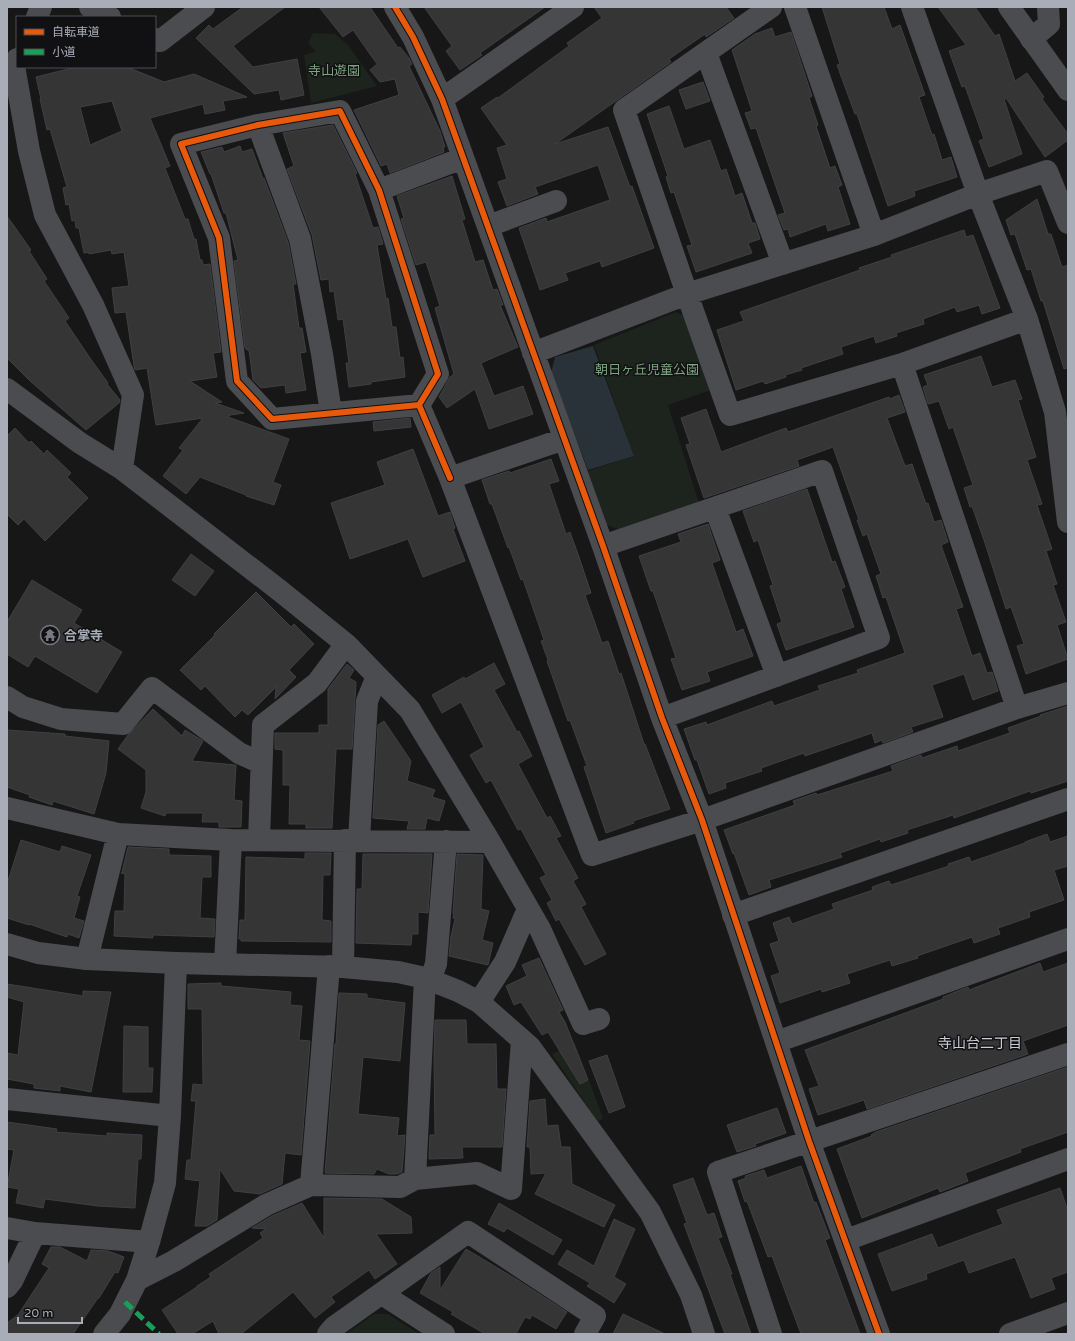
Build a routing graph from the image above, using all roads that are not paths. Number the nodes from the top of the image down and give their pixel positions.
1 (90, 7) edge
2 (204, 7) edge
3 (395, 7) edge
4 (573, 7) edge
5 (772, 7) edge
6 (795, 7) edge
7 (912, 7) edge
8 (1009, 7) edge
9 (1048, 7) edge
10 (108, 16) edge
11 (156, 39) edge
12 (1031, 39) junction
13 (706, 52) junction
14 (16, 61) edge
15 (1068, 90) edge
16 (442, 99) junction
17 (258, 125) junction
18 (464, 158) junction
19 (379, 190) junction
20 (978, 194) junction
21 (556, 201) dead end
22 (1068, 223) edge
23 (488, 226) junction
24 (874, 234) junction
25 (782, 264) junction
26 (687, 294) junction
27 (1027, 319) junction
28 (533, 353) junction
29 (902, 364) junction
30 (7, 389) edge
31 (419, 405) junction
32 (331, 414) junction
33 (564, 439) junction
34 (122, 469) junction
35 (450, 478) junction
36 (715, 508) junction
37 (1068, 522) edge
38 (603, 546) junction
39 (346, 644) junction
40 (377, 676) junction
41 (778, 676) junction
42 (1068, 693) edge
43 (7, 697) edge
44 (1017, 708) junction
45 (662, 718) junction
46 (261, 764) junction
47 (1068, 799) edge
48 (8, 814) edge
49 (702, 820) junction
50 (118, 834) junction
51 (231, 840) junction
52 (259, 840) junction
53 (352, 840) junction
54 (446, 841) junction
55 (490, 842) junction
56 (528, 909) junction
57 (733, 915) junction
58 (1068, 939) edge
59 (7, 944) edge
60 (87, 959) junction
61 (176, 963) junction
62 (225, 964) junction
63 (336, 966) junction
64 (428, 979) junction
65 (479, 1002) junction
66 (599, 1020) dead end
67 (522, 1040) junction
68 (776, 1042) junction
69 (1068, 1054) edge
70 (7, 1099) edge
71 (170, 1116) junction
72 (809, 1141) junction
73 (1068, 1159) edge
74 (415, 1179) junction
75 (311, 1185) junction
76 (7, 1228) edge
77 (35, 1232) junction
78 (846, 1240) junction
79 (149, 1242) junction
80 (137, 1280) junction
81 (7, 1287) edge
82 (382, 1294) junction
83 (1068, 1313) edge
84 (104, 1334) edge
85 (328, 1334) edge
86 (444, 1334) edge
87 (585, 1334) edge
88 (704, 1334) edge
89 (772, 1334) edge
90 (879, 1334) edge
91 (1010, 1334) edge

1 - 10 street
2 - 11 street
3 - 16 street
4 - 16 street
5 - 13 street
6 - 24 street
7 - 20 street
8 - 12 street
9 - 12 street
12 - 15 street
13 - 25 street
13 - 26 street
14 - 34 street
16 - 18 street
17 - 19 street
17 - 32 street
17 - 32 street
18 - 19 street
18 - 23 street
19 - 31 street
20 - 22 street
20 - 24 street
20 - 27 street
21 - 23 street
23 - 28 street
24 - 25 street
25 - 26 street
26 - 28 street
26 - 29 street
27 - 29 street
27 - 37 street
28 - 33 street
29 - 44 street
30 - 34 street
31 - 32 street
31 - 35 street
33 - 35 street
33 - 38 street
34 - 39 street
35 - 49 street
36 - 38 street
36 - 41 street
36 - 41 street
38 - 45 street
39 - 40 street
39 - 46 street
40 - 53 street
40 - 55 street
41 - 45 street
42 - 44 street
43 - 46 street
44 - 49 street
45 - 49 street
46 - 52 street
47 - 57 street
48 - 50 street
49 - 57 street
50 - 51 street
50 - 60 street
51 - 52 street
51 - 62 street
52 - 53 street
53 - 54 street
53 - 63 street
54 - 55 street
54 - 64 street
55 - 56 street
56 - 65 street
56 - 66 street
57 - 68 street
58 - 68 street
59 - 60 street
60 - 61 street
61 - 62 street
61 - 71 street
62 - 63 street
63 - 64 street
63 - 75 street
64 - 65 street
64 - 74 street
65 - 67 street
67 - 74 street
67 - 88 street
68 - 72 street
69 - 72 street
70 - 71 street
71 - 79 street
72 - 78 street
72 - 89 street
73 - 78 street
74 - 75 street
75 - 80 street
76 - 77 street
77 - 79 street
77 - 81 street
78 - 90 street
79 - 80 street
80 - 84 street
82 - 85 street
82 - 86 street
82 - 87 street
83 - 91 street

